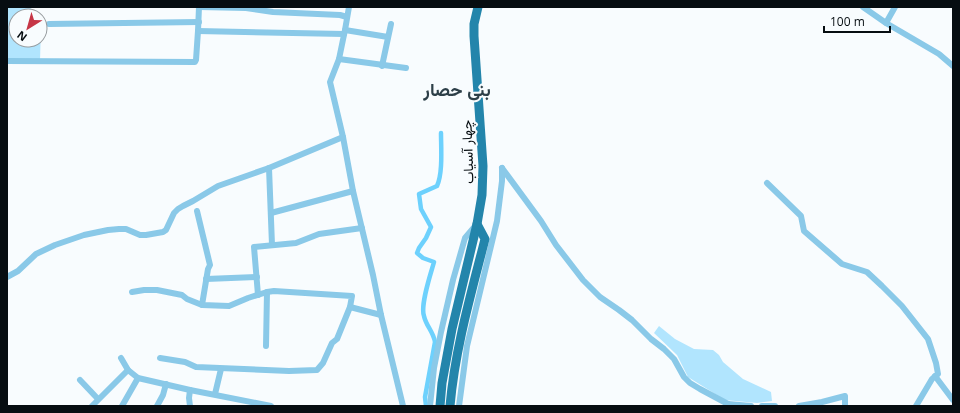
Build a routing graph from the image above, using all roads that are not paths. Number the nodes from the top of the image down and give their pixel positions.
1 (199, 7) edge
2 (233, 7) edge
3 (349, 7) edge
4 (478, 7) edge
5 (863, 7) edge
6 (895, 7) edge
7 (273, 10) edge
8 (347, 16) junction
9 (199, 22) junction
10 (886, 23) junction
11 (50, 24) dead end
12 (391, 24) dead end
13 (198, 31) junction
14 (345, 32) junction
15 (388, 37) junction
16 (339, 59) junction
17 (7, 61) edge
18 (382, 66) junction
19 (953, 66) edge
20 (406, 68) dead end
21 (343, 137) junction
22 (269, 168) junction
23 (767, 183) dead end
24 (353, 191) junction
25 (196, 211) dead end
26 (271, 213) junction
27 (477, 224) junction
28 (362, 228) junction
29 (489, 240) junction
30 (272, 245) junction
31 (7, 277) edge
32 (256, 277) junction
33 (206, 279) junction
34 (132, 292) dead end
35 (267, 292) junction
36 (258, 295) junction
37 (202, 305) junction
38 (350, 307) junction
39 (381, 315) junction
40 (266, 346) dead end
41 (121, 358) dead end
42 (160, 358) dead end
43 (221, 369) junction
44 (128, 370) junction
45 (935, 376) junction
46 (138, 378) junction
47 (80, 380) dead end
48 (166, 384) junction
49 (190, 390) junction
50 (215, 394) junction
51 (98, 399) junction
52 (953, 400) edge
53 (728, 405) edge
54 (92, 406) edge
55 (122, 406) edge
56 (157, 406) edge
57 (190, 406) edge
58 (271, 406) edge
59 (403, 406) edge
60 (430, 406) edge
61 (440, 406) edge
62 (450, 406) edge
63 (459, 406) edge
64 (751, 406) edge
65 (762, 406) edge
66 (775, 406) edge
67 (800, 406) edge
68 (845, 406) edge
69 (916, 406) edge

1 - 2 street
1 - 9 street
2 - 7 street
3 - 8 street
4 - 27 highway, چهار آسیاب
5 - 10 street
6 - 10 street
7 - 8 street
8 - 14 street
9 - 11 street
9 - 13 street
10 - 19 street
12 - 15 street
13 - 14 street
13 - 17 street
14 - 15 street
14 - 16 street
15 - 18 street
16 - 18 street
16 - 21 street
18 - 20 street
21 - 22 street
21 - 24 street
22 - 26 street
22 - 31 street
23 - 45 street
24 - 26 street
24 - 28 street
25 - 33 street
26 - 30 street
27 - 29 highway
27 - 60 street
27 - 61 highway, چهار آسیاب
28 - 30 street
28 - 39 street
29 - 53 street
29 - 62 highway
29 - 63 street
30 - 32 street
32 - 33 street
32 - 36 street
33 - 37 street
34 - 37 street
35 - 36 street
35 - 38 street
35 - 40 street
36 - 37 street
38 - 39 street
38 - 43 street
39 - 59 street
41 - 44 street
42 - 43 street
43 - 50 street
44 - 46 street
44 - 51 street
45 - 52 street
45 - 69 street
46 - 48 street
46 - 55 street
47 - 51 street
48 - 49 street
48 - 56 street
49 - 50 street
49 - 57 street
50 - 58 street
51 - 54 street
53 - 64 street
65 - 66 street
67 - 68 street

